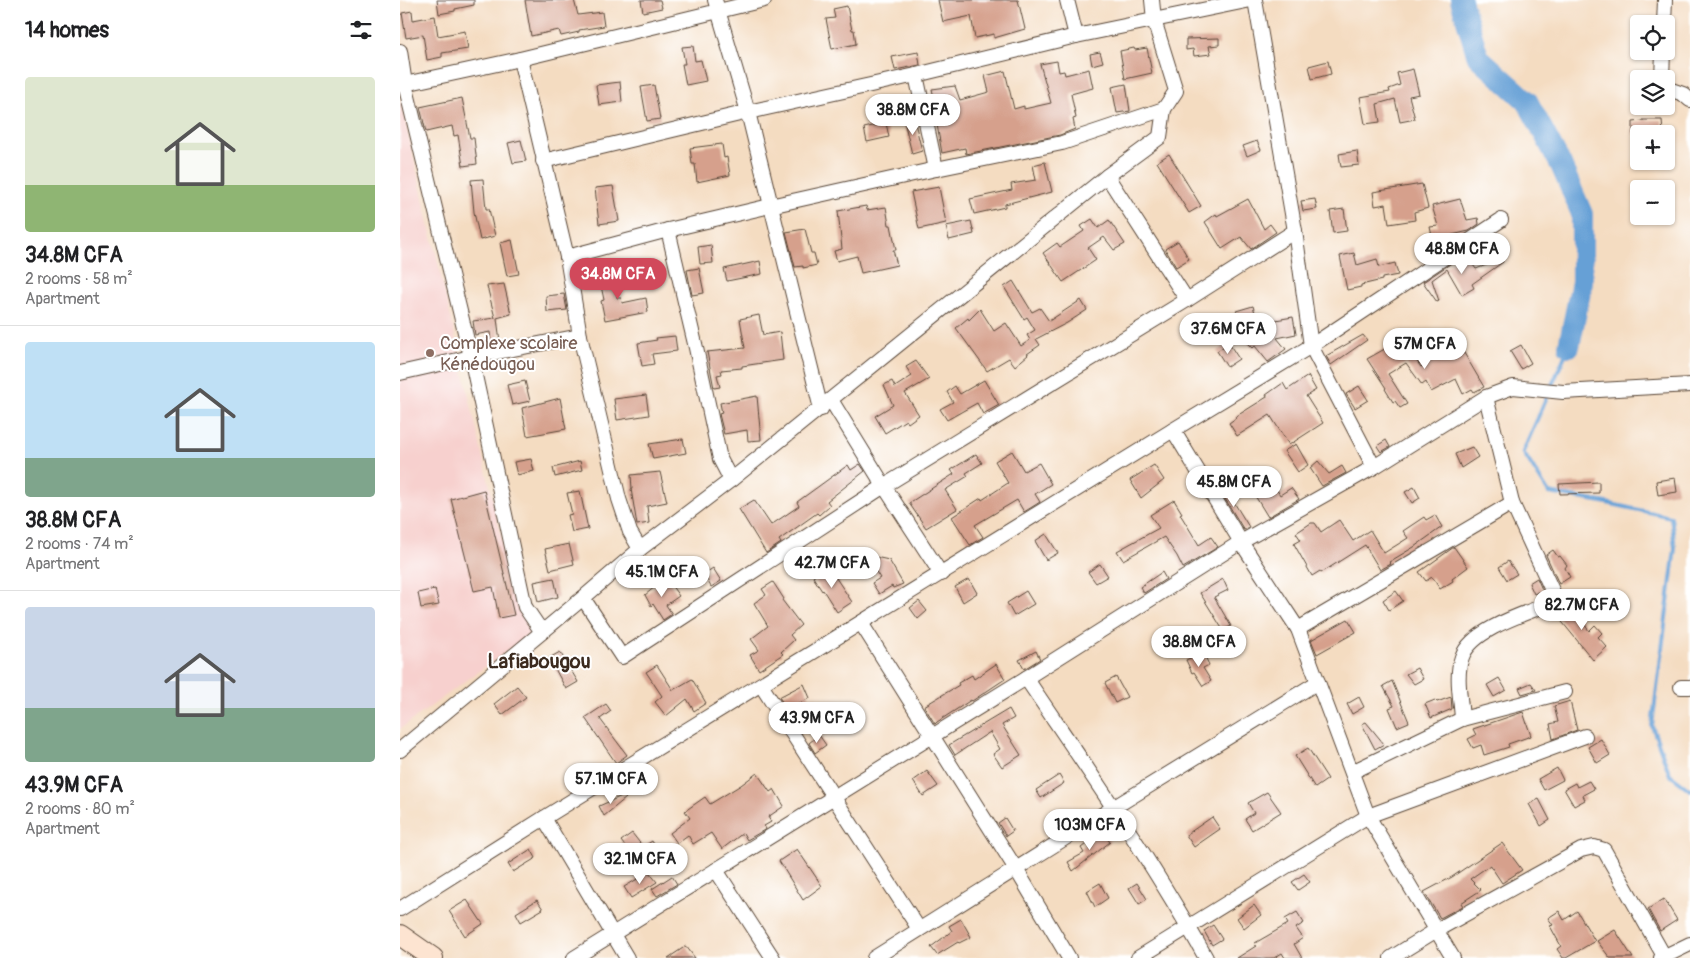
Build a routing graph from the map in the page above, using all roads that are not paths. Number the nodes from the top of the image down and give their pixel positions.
1 (764, 0) edge
2 (1067, 0) edge
3 (1152, 0) edge
4 (1251, 0) edge
5 (1255, 0) edge
6 (1665, 0) edge
7 (716, 5) edge
8 (1664, 15) edge
9 (1154, 20) junction
10 (1076, 36) junction
11 (400, 51) edge
12 (520, 59) junction
13 (916, 74) junction
14 (402, 85) edge
15 (1675, 91) edge
16 (1690, 100) edge
17 (1164, 109) junction
18 (748, 112) junction
19 (543, 161) junction
20 (936, 169) junction
21 (1107, 176) junction
22 (770, 206) junction
23 (1500, 220) dead end
24 (668, 230) junction
25 (1295, 231) junction
26 (567, 257) junction
27 (1187, 300) junction
28 (580, 336) junction
29 (1310, 346) junction
30 (471, 357) junction
31 (400, 373) edge
32 (1690, 385) edge
33 (1486, 397) junction
34 (826, 404) junction
35 (1173, 430) junction
36 (1374, 467) junction
37 (732, 480) junction
38 (884, 486) junction
39 (1512, 503) junction
40 (1240, 542) junction
41 (640, 549) junction
42 (941, 574) junction
43 (583, 598) junction
44 (861, 622) junction
45 (1298, 629) junction
46 (542, 632) junction
47 (1026, 678) junction
48 (1318, 682) junction
49 (761, 685) junction
50 (1565, 692) dead end
51 (1462, 719) junction
52 (932, 736) junction
53 (1584, 736) dead end
54 (400, 750) edge
55 (1352, 772) junction
56 (834, 798) junction
57 (1113, 808) junction
58 (1368, 816) junction
59 (544, 818) junction
60 (716, 870) junction
61 (1016, 870) junction
62 (400, 909) edge
63 (1189, 927) junction
64 (919, 930) junction
65 (1435, 931) junction
66 (612, 934) junction
67 (400, 936) edge
68 (1690, 944) edge
69 (1663, 957) edge
70 (433, 958) edge
71 (574, 958) edge
72 (627, 958) edge
73 (772, 958) edge
74 (874, 958) edge
75 (1070, 958) edge
76 (1138, 958) edge
77 (1206, 958) edge
78 (1390, 958) edge
79 (1453, 958) edge

1 - 7 street
2 - 10 street
3 - 9 street
4 - 9 street
5 - 25 street
6 - 8 street
7 - 12 street
7 - 18 street
9 - 10 street
9 - 17 street
10 - 13 street
11 - 14 street
12 - 14 street
12 - 19 street
13 - 18 street
13 - 20 street
14 - 30 street
15 - 16 street
17 - 20 street
17 - 21 street
18 - 19 street
18 - 22 street
19 - 26 street
20 - 22 street
21 - 27 street
21 - 34 street
22 - 24 street
22 - 34 street
23 - 29 street
24 - 26 street
24 - 37 street
25 - 27 street
25 - 29 street
26 - 28 street
27 - 38 street
28 - 30 street
28 - 41 street
29 - 35 street
29 - 36 street
30 - 31 street
30 - 46 street
32 - 33 street
33 - 36 street
33 - 39 street
34 - 37 street
34 - 38 street
35 - 40 street
35 - 42 street
36 - 40 street
37 - 41 street
38 - 42 street
38 - 43 street
39 - 45 street
39 - 51 street
40 - 45 street
40 - 47 street
41 - 43 street
42 - 44 street
43 - 46 street
44 - 49 street
44 - 52 street
45 - 48 street
46 - 54 street
47 - 52 street
47 - 57 street
48 - 55 street
48 - 57 street
49 - 56 street
49 - 59 street
50 - 51 street
51 - 55 street
52 - 56 street
52 - 61 street
53 - 58 street
55 - 58 street
56 - 60 street
56 - 64 street
57 - 61 street
57 - 63 street
58 - 63 street
58 - 65 street
59 - 62 street
59 - 66 street
60 - 66 street
60 - 73 street
61 - 64 street
61 - 75 street
63 - 76 street
63 - 77 street
64 - 74 street
65 - 69 street
65 - 78 street
65 - 79 street
66 - 71 street
66 - 72 street
67 - 70 street
68 - 69 street

